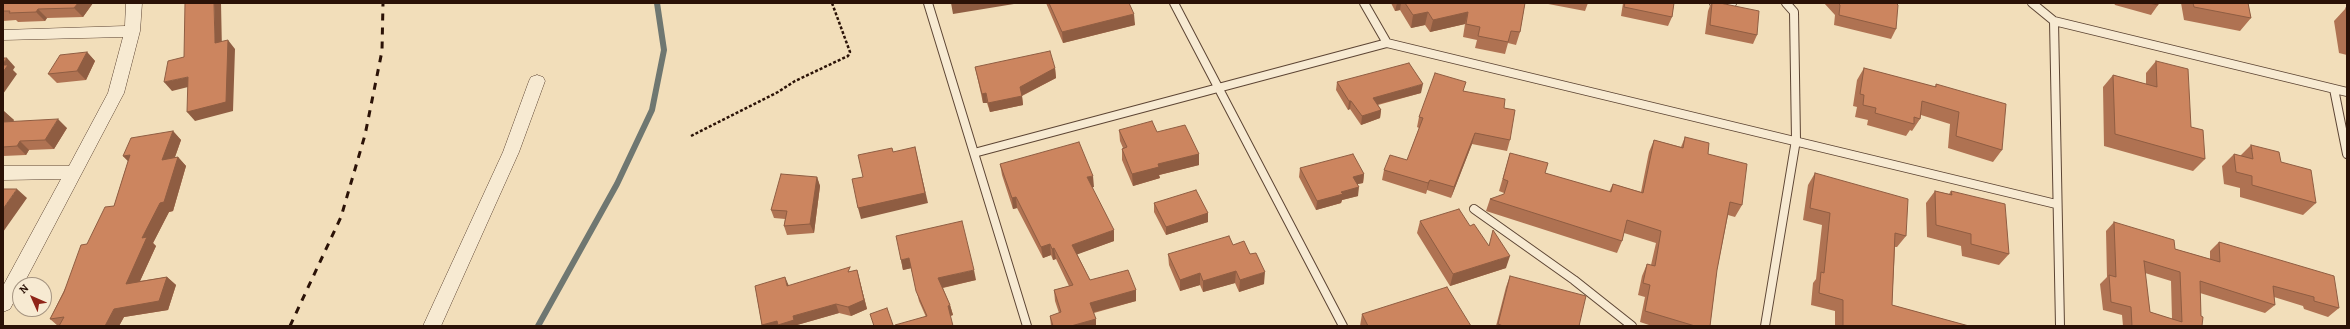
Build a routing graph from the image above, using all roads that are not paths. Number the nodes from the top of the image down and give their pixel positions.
1 (134, 3) edge
2 (928, 3) edge
3 (1174, 3) edge
4 (1364, 3) edge
5 (1714, 3) edge
6 (1732, 3) edge
7 (1786, 3) edge
8 (2032, 3) edge
9 (2054, 21) junction
10 (132, 31) junction
11 (3, 35) edge
12 (1387, 42) junction
13 (537, 81) dead end
14 (1219, 87) junction
15 (2334, 89) junction
16 (2347, 92) edge
17 (1796, 140) junction
18 (974, 153) junction
19 (2347, 154) edge
20 (74, 172) junction
21 (3, 173) edge
22 (2056, 204) junction
23 (1474, 210) dead end
24 (3, 304) edge
25 (432, 326) edge
26 (1027, 326) edge
27 (1343, 326) edge
28 (1632, 326) edge
29 (1765, 326) edge
30 (2060, 326) edge

1 - 10 street
2 - 18 lane
3 - 14 lane
4 - 12 lane
5 - 6 lane
7 - 17 lane
8 - 9 lane
9 - 15 lane
9 - 22 lane
10 - 11 street
10 - 20 street
12 - 14 lane
12 - 17 lane
13 - 25 street
14 - 18 lane
14 - 27 lane
15 - 16 lane
15 - 19 lane
17 - 22 lane
17 - 29 lane
18 - 26 lane
20 - 21 street
20 - 24 street
22 - 30 lane
23 - 28 lane

